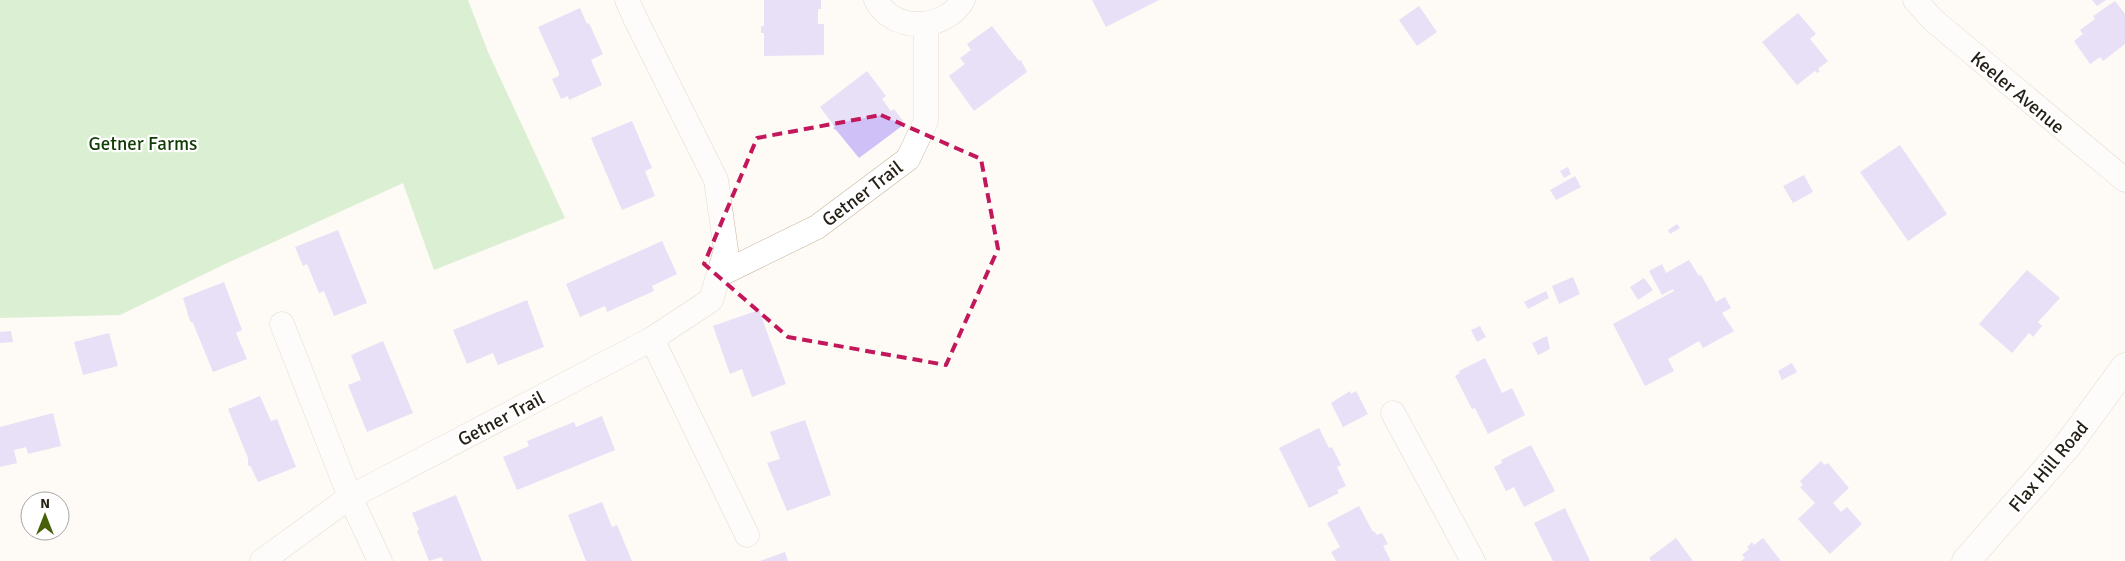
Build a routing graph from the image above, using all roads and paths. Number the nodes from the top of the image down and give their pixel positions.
1 (627, 0) edge
2 (876, 0) edge
3 (963, 0) edge
4 (1915, 0) edge
5 (926, 24) junction
6 (2125, 180) edge
7 (719, 275) junction
8 (282, 324) dead end
9 (652, 339) junction
10 (2125, 367) edge
11 (1393, 414) dead end
12 (350, 497) junction
13 (747, 536) dead end
14 (262, 561) edge
15 (380, 561) edge
16 (1474, 561) edge
17 (1966, 561) edge

1 - 7 street, Getner Trail
2 - 5 street
3 - 5 street
4 - 6 street, Keeler Avenue
5 - 7 street, Getner Trail
7 - 9 street, Getner Trail
8 - 12 street
9 - 12 street, Getner Trail
9 - 13 street
10 - 17 main road, Flax Hill Road
11 - 16 street
12 - 14 street, Getner Trail
12 - 15 street

